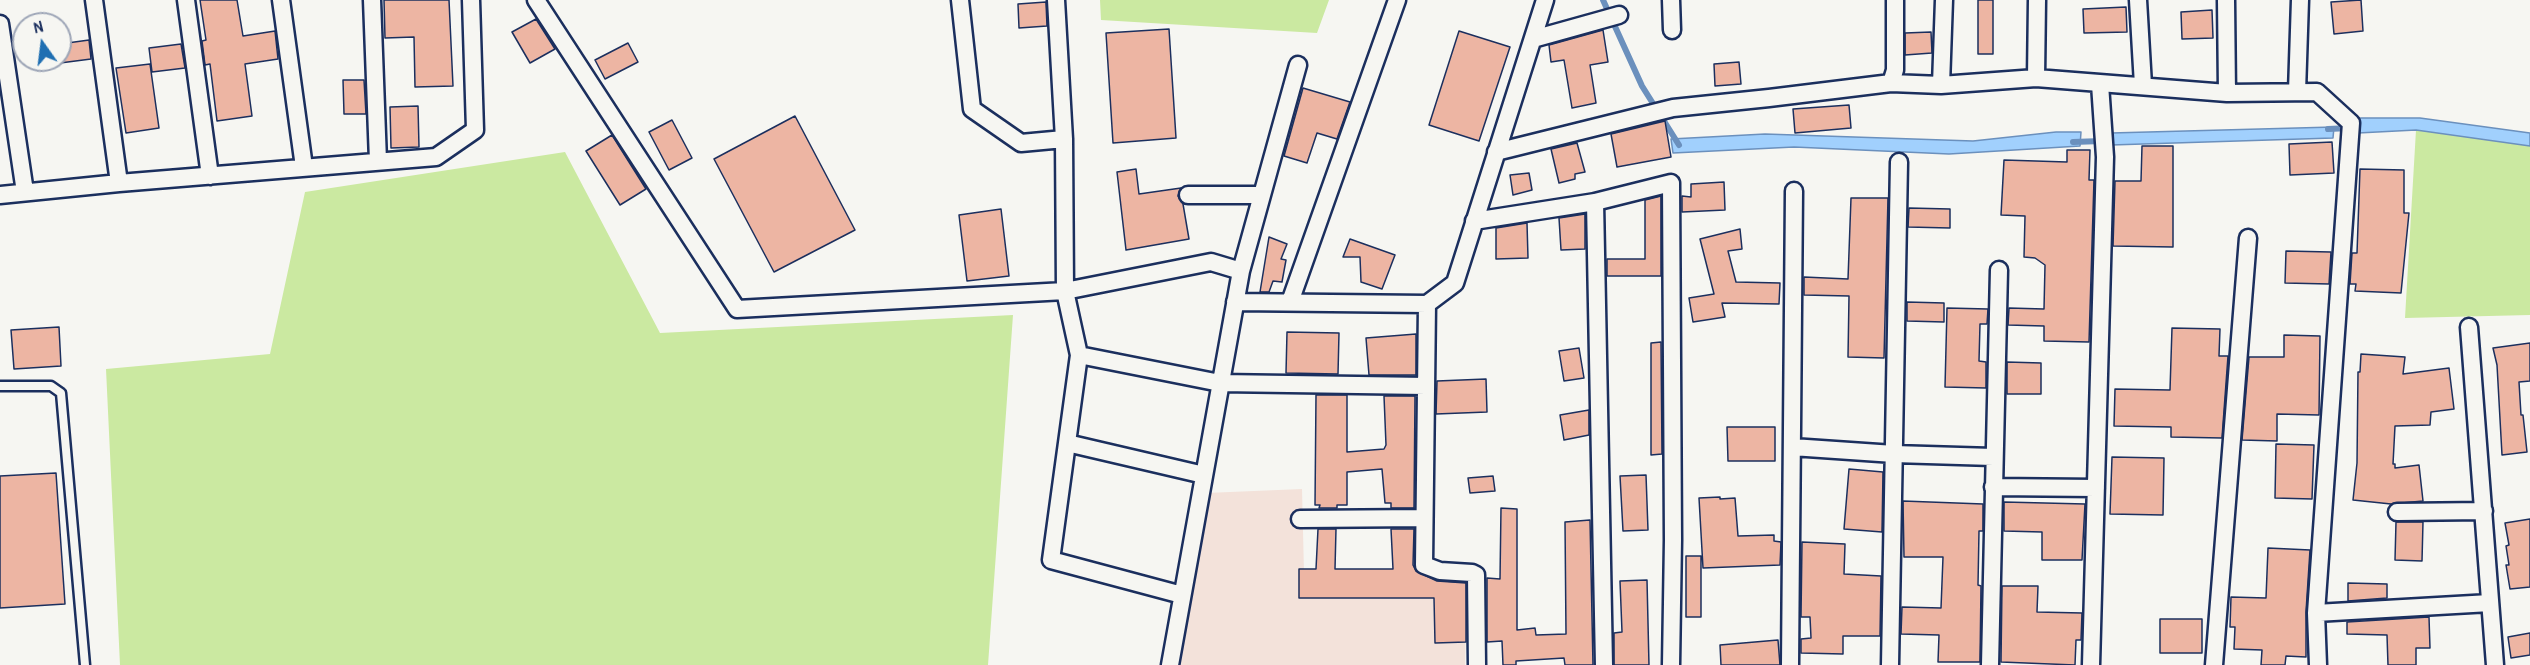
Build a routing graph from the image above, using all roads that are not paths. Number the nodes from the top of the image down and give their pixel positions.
1 (94, 0) edge
2 (186, 0) edge
3 (281, 0) edge
4 (372, 0) edge
5 (471, 0) edge
6 (536, 0) edge
7 (960, 0) edge
8 (1056, 0) edge
9 (1397, 0) edge
10 (1545, 0) edge
11 (1671, 0) edge
12 (1895, 0) edge
13 (1944, 0) edge
14 (2037, 0) edge
15 (2138, 0) edge
16 (2226, 0) edge
17 (2300, 0) edge
18 (1619, 15) dead end
19 (0, 24) edge
20 (1672, 30) dead end
21 (1533, 39) junction
22 (1298, 64) dead end
23 (2036, 78) junction
24 (1891, 83) junction
25 (2100, 84) junction
26 (1941, 85) junction
27 (2143, 85) junction
28 (2297, 92) junction
29 (2228, 93) junction
30 (1064, 139) junction
31 (1496, 152) junction
32 (378, 160) junction
33 (1899, 162) dead end
34 (304, 166) junction
35 (210, 176) junction
36 (119, 183) junction
37 (1794, 191) dead end
38 (25, 192) junction
39 (0, 195) edge
40 (1188, 195) dead end
41 (1262, 195) junction
42 (1595, 202) junction
43 (1474, 221) junction
44 (2248, 238) dead end
45 (1999, 270) dead end
46 (1241, 271) junction
47 (1065, 291) junction
48 (1235, 302) junction
49 (1290, 302) junction
50 (1427, 304) junction
51 (2469, 327) dead end
52 (1079, 355) junction
53 (1221, 383) junction
54 (0, 386) edge
55 (1426, 386) junction
56 (1067, 443) junction
57 (1792, 447) junction
58 (1894, 454) junction
59 (1994, 457) junction
60 (1204, 475) junction
61 (1993, 487) junction
62 (2096, 488) junction
63 (2484, 511) junction
64 (2397, 512) dead end
65 (1424, 518) junction
66 (1300, 519) dead end
67 (1182, 595) junction
68 (2490, 603) junction
69 (2316, 613) junction
70 (85, 665) edge
71 (1170, 665) edge
72 (1477, 665) edge
73 (1604, 665) edge
74 (1671, 665) edge
75 (1790, 665) edge
76 (1890, 665) edge
77 (1990, 665) edge
78 (2091, 665) edge
79 (2214, 665) edge
80 (2318, 665) edge
81 (2495, 665) edge

1 - 36 street
2 - 35 street
3 - 34 street
4 - 32 street
5 - 32 street
6 - 47 street
7 - 30 street
8 - 30 street
9 - 49 street
10 - 21 street
11 - 20 street
12 - 24 street
13 - 26 street
14 - 23 street
15 - 27 street
16 - 29 street
17 - 28 street
18 - 21 street
19 - 38 street
21 - 31 street
22 - 41 street
23 - 25 street
23 - 26 street
24 - 26 street
24 - 31 street
25 - 27 street
25 - 62 street
27 - 29 street
28 - 29 street
28 - 69 street
30 - 47 street
31 - 43 street
32 - 34 street
33 - 58 street
34 - 35 street
35 - 36 street
36 - 38 street
37 - 57 street
38 - 39 street
40 - 41 street
41 - 46 street
42 - 43 street
42 - 73 street
42 - 74 street
43 - 50 street
44 - 79 street
45 - 59 street
46 - 47 street
46 - 48 street
47 - 52 street
48 - 49 street
48 - 53 street
49 - 50 street
50 - 55 street
51 - 63 street
52 - 53 street
52 - 56 street
53 - 55 street
53 - 60 street
54 - 70 lane
55 - 65 street
56 - 60 street
56 - 67 street
57 - 58 street
57 - 75 street
58 - 59 street
58 - 76 street
59 - 61 street
60 - 67 street
61 - 62 street
61 - 77 street
62 - 78 street
63 - 64 street
63 - 68 street
65 - 66 street
65 - 72 street
67 - 71 street
68 - 69 street
68 - 81 street
69 - 80 street

